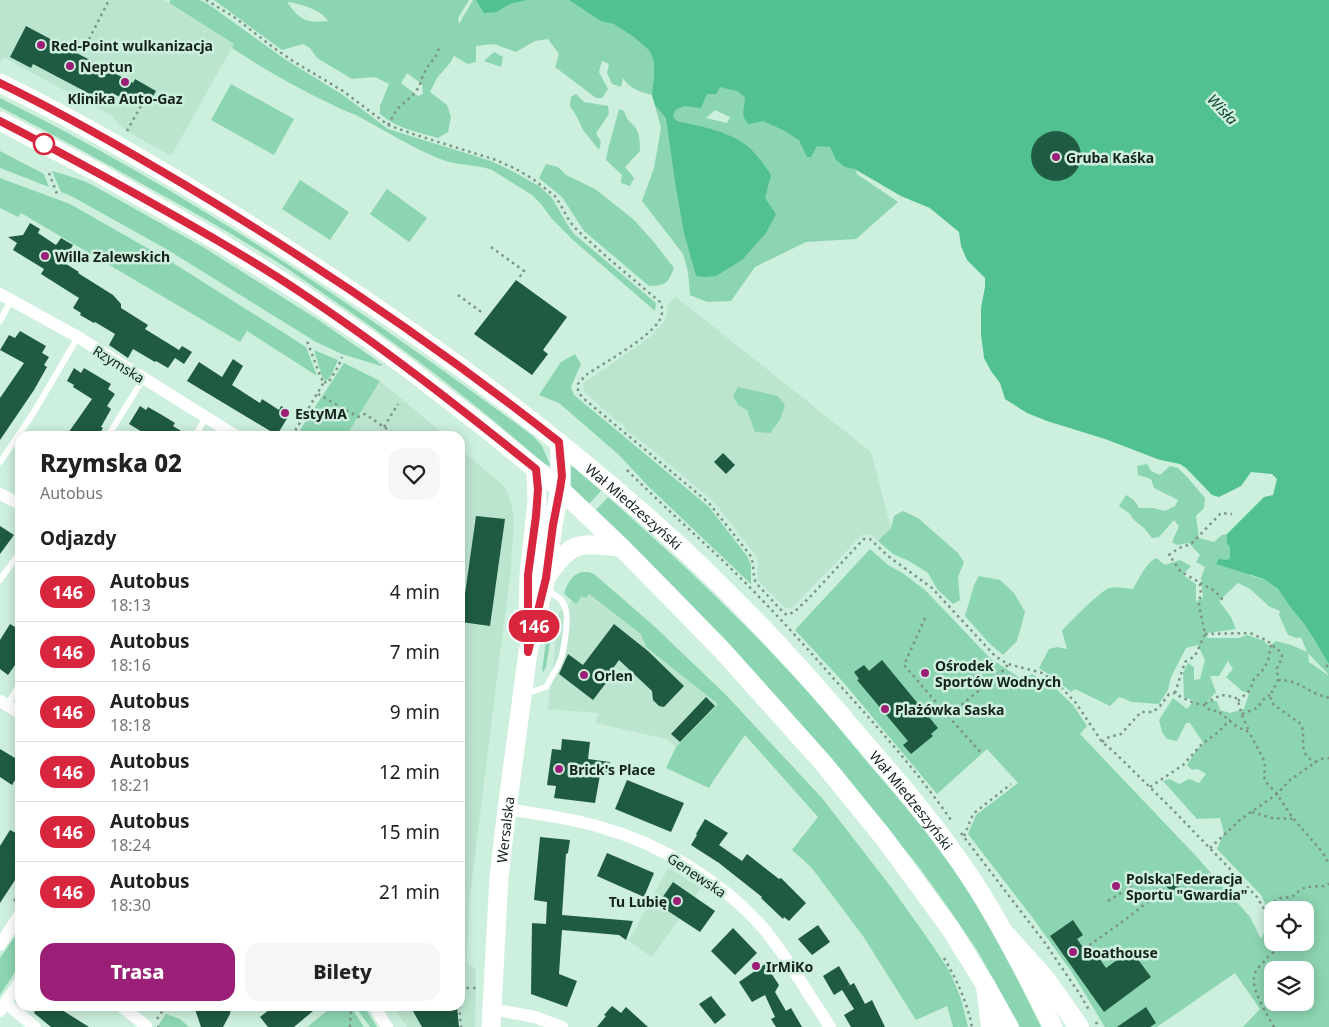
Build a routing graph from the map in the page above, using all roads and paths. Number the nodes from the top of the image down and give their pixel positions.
1 (109, 0) edge
2 (206, 0) edge
3 (86, 45) dead end
4 (440, 46) dead end
5 (0, 83) edge
6 (142, 104) dead end
7 (0, 121) edge
8 (388, 125) junction
9 (127, 131) dead end
10 (49, 173) dead end
11 (57, 194) dead end
12 (491, 248) dead end
13 (518, 279) dead end
14 (458, 295) dead end
15 (6, 297) edge
16 (484, 314) dead end
17 (0, 321) edge
18 (78, 338) junction
19 (307, 341) dead end
20 (342, 357) dead end
21 (143, 379) junction
22 (324, 382) junction
23 (318, 394) junction
24 (398, 404) dead end
25 (206, 417) junction
26 (384, 427) junction
27 (387, 429) dead end
28 (21, 431) edge
29 (111, 431) edge
30 (198, 431) edge
31 (228, 431) edge
32 (295, 431) edge
33 (15, 440) edge
34 (559, 442) junction
35 (0, 462) edge
36 (536, 469) junction
37 (560, 489) junction
38 (0, 494) edge
39 (15, 502) edge
40 (1232, 514) dead end
41 (621, 547) junction
42 (15, 559) edge
43 (0, 580) edge
44 (1199, 582) junction
45 (539, 587) junction
46 (1223, 600) dead end
47 (925, 618) dead end
48 (1204, 634) junction
49 (1271, 645) junction
50 (1008, 664) junction
51 (1326, 665) dead end
52 (1329, 668) edge
53 (1278, 680) junction
54 (15, 689) edge
55 (1175, 693) junction
56 (1271, 694) junction
57 (521, 696) junction
58 (1329, 698) edge
59 (1238, 701) junction
60 (4, 703) edge
61 (1204, 704) junction
62 (15, 710) edge
63 (1242, 714) junction
64 (948, 716) junction
65 (1230, 720) junction
66 (1249, 732) junction
67 (1102, 742) junction
68 (982, 754) dead end
69 (1329, 758) edge
70 (1316, 762) junction
71 (1011, 784) dead end
72 (1150, 787) junction
73 (1277, 794) junction
74 (507, 809) junction
75 (1251, 812) junction
76 (1294, 819) junction
77 (964, 836) dead end
78 (1210, 848) junction
79 (1329, 864) edge
80 (1329, 884) edge
81 (1167, 887) dead end
82 (1160, 892) junction
83 (1108, 901) dead end
84 (1275, 901) edge
85 (1264, 908) edge
86 (15, 922) edge
87 (1005, 934) junction
88 (0, 945) edge
89 (1084, 949) dead end
90 (1274, 951) edge
91 (944, 958) dead end
92 (986, 986) junction
93 (465, 988) edge
94 (480, 988) dead end
95 (15, 989) edge
96 (3, 1007) edge
97 (129, 1011) edge
98 (161, 1011) edge
99 (352, 1011) edge
100 (377, 1011) edge
101 (459, 1011) edge
102 (492, 1018) edge
103 (149, 1024) edge
104 (35, 1027) edge
105 (350, 1027) edge
106 (387, 1027) edge
107 (461, 1027) edge
108 (562, 1027) edge
109 (830, 1027) edge
110 (972, 1027) edge
111 (991, 1027) edge
112 (1009, 1027) edge
113 (1053, 1027) edge
114 (1079, 1027) edge
115 (1274, 1027) edge

1 - 3 path
2 - 8 path
4 - 8 path
5 - 34 main road, Wał Miedzeszyński
6 - 9 path
7 - 36 main road
8 - 50 path
10 - 11 path
12 - 13 path
14 - 16 path
15 - 17 lane
15 - 18 street, Rzymska
18 - 21 street, Rzymska
18 - 28 lane
19 - 22 path
20 - 22 path
21 - 25 street, Rzymska
21 - 29 lane
22 - 23 path
23 - 26 path
23 - 32 path
24 - 26 path
25 - 30 lane
25 - 31 street, Rzymska
26 - 27 path
33 - 35 lane
34 - 37 main road, Wersalska
34 - 87 main road, Wał Miedzeszyński
36 - 37 main road
36 - 45 main road, Wersalska
37 - 41 main road
37 - 45 main road, Wersalska
38 - 39 street
40 - 44 path
41 - 45 main road
41 - 92 main road
42 - 43 lane
44 - 46 path
44 - 48 path
45 - 57 main road, Wersalska
45 - 57 lane
47 - 64 path
48 - 49 path
48 - 55 path
49 - 53 path
49 - 59 path
50 - 64 path
50 - 67 path
51 - 52 path
53 - 56 path
53 - 58 path
54 - 60 lane
55 - 61 path
55 - 67 path
56 - 63 path
56 - 70 path
57 - 74 main road, Wersalska
59 - 61 path
59 - 63 path
60 - 62 street
61 - 65 path
63 - 66 path
64 - 68 path
65 - 66 path
65 - 72 path
66 - 73 path
67 - 72 path
69 - 70 path
70 - 73 path
71 - 77 path
72 - 78 path
73 - 75 path
73 - 76 path
74 - 102 main road, Wersalska
74 - 109 street, Genewska
75 - 76 path
75 - 78 path
76 - 79 path
78 - 85 path
80 - 84 path
81 - 82 path
82 - 83 path
82 - 89 path
86 - 88 street
87 - 113 main road, Wał Miedzeszyński
87 - 114 main road
90 - 115 path
91 - 110 path
92 - 111 main road
92 - 112 main road
93 - 94 path
95 - 96 street
96 - 104 street
97 - 103 street
98 - 103 path
99 - 105 path
100 - 106 street
101 - 107 path
102 - 108 street

